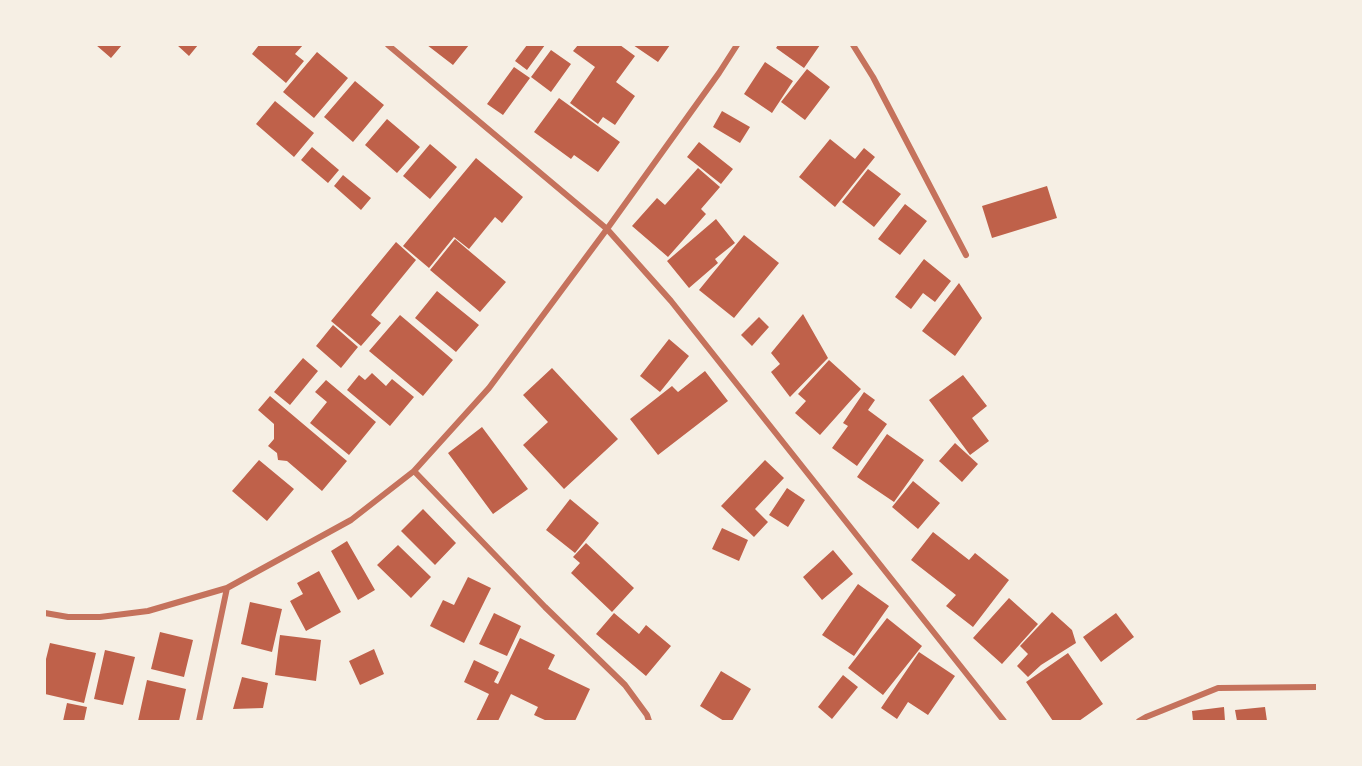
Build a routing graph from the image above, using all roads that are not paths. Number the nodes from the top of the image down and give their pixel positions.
1 (388, 45) edge
2 (737, 45) edge
3 (853, 45) edge
4 (607, 229) junction
5 (966, 255) dead end
6 (414, 471) junction
7 (227, 588) junction
8 (45, 613) edge
9 (1317, 687) edge
10 (199, 721) edge
11 (649, 721) edge
12 (1004, 721) edge
13 (1139, 721) edge

1 - 4 street
2 - 4 street
3 - 5 street
4 - 6 street
4 - 12 street
6 - 7 street
6 - 11 street
7 - 8 street
7 - 10 street
9 - 13 street

